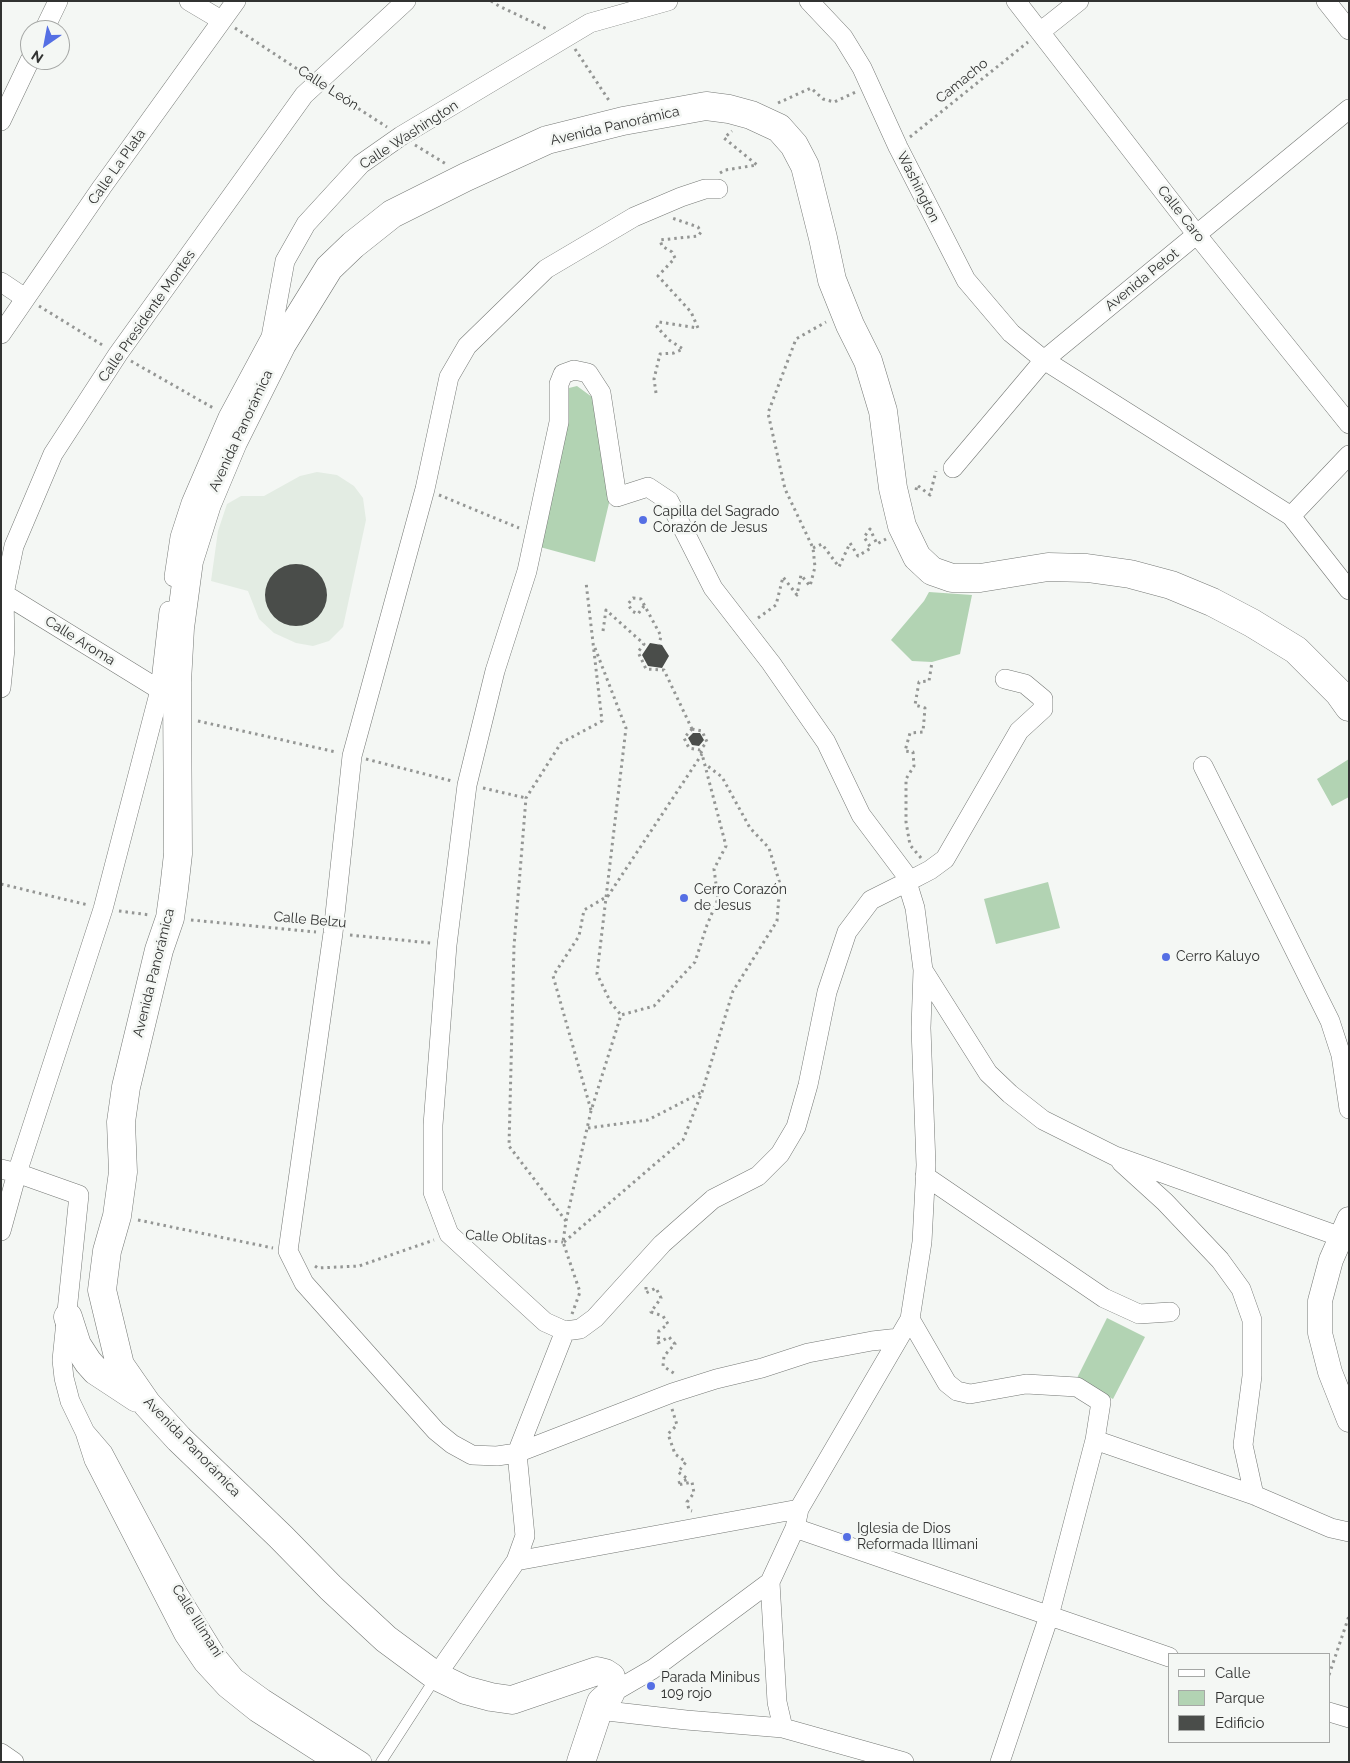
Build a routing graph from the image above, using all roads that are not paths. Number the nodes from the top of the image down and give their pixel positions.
1 (58, 1) edge
2 (189, 1) edge
3 (236, 1) edge
4 (406, 1) edge
5 (668, 1) edge
6 (809, 1) edge
7 (1016, 1) edge
8 (1079, 1) edge
9 (1326, 1) edge
10 (49, 20) edge
11 (222, 20) junction
12 (1349, 30) edge
13 (1040, 32) junction
14 (25, 70) edge
15 (1349, 109) edge
16 (1, 121) edge
17 (715, 189) road end
18 (1196, 235) junction
19 (1, 282) edge
20 (25, 298) junction
21 (1, 334) edge
22 (276, 340) junction
23 (1044, 360) junction
24 (1349, 424) edge
25 (1349, 455) edge
26 (953, 468) road end
27 (1291, 516) junction
28 (183, 560) junction
29 (1349, 590) edge
30 (3, 593) edge
31 (1005, 679) dead end
32 (1, 688) edge
33 (160, 690) junction
34 (1349, 707) edge
35 (1202, 766) dead end
36 (907, 882) junction
37 (923, 970) junction
38 (1349, 1109) edge
39 (1115, 1156) junction
40 (9, 1171) edge
41 (926, 1176) junction
42 (1345, 1228) edge
43 (1, 1231) edge
44 (1170, 1312) dead end
45 (68, 1317) junction
46 (910, 1319) junction
47 (565, 1331) junction
48 (899, 1338) junction
49 (115, 1372) junction
50 (1349, 1420) edge
51 (85, 1432) junction
52 (1095, 1440) junction
53 (517, 1453) junction
54 (1254, 1495) junction
55 (799, 1509) junction
56 (795, 1528) junction
57 (1349, 1532) edge
58 (516, 1560) junction
59 (770, 1582) junction
60 (1049, 1616) junction
61 (1168, 1657) edge
62 (653, 1669) junction
63 (436, 1676) junction
64 (602, 1692) junction
65 (1330, 1712) edge
66 (1349, 1718) edge
67 (783, 1728) junction
68 (1, 1754) edge
69 (14, 1762) edge
70 (334, 1762) edge
71 (362, 1762) edge
72 (381, 1762) edge
73 (581, 1762) edge
74 (904, 1762) edge
75 (1000, 1762) edge

1 - 10 street
2 - 11 street
3 - 11 street, Calle La Plata
4 - 30 street, Calle Presidente Montes
5 - 22 street, Calle Washington
6 - 23 street, Washington
7 - 13 street, Calle Caro
8 - 13 street
9 - 12 street
11 - 20 street, Calle La Plata
13 - 18 street, Calle Caro
14 - 16 street
15 - 18 street, Avenida Petot
17 - 53 street
18 - 23 street, Avenida Petot
18 - 24 street, Calle Caro
19 - 20 street
20 - 21 street, Calle La Plata
22 - 28 main road, Avenida Panorámica
22 - 28 street, Calle Washington
22 - 34 main road, Avenida Panorámica
23 - 26 street, Avenida Petot
23 - 27 street, Washington
25 - 27 street
27 - 29 street, Washington
28 - 33 street, Calle Washington
28 - 49 main road, Avenida Panorámica
30 - 32 street, Calle Presidente Montes
30 - 33 street, Calle Aroma
31 - 36 street
33 - 40 street, Calle Washington
35 - 38 street
36 - 37 street
36 - 47 street
36 - 47 street
37 - 39 street
37 - 41 street
39 - 42 street
39 - 54 street
40 - 43 street, Calle Washington
40 - 45 street, Calle Illimani
41 - 44 street
41 - 46 street
42 - 50 street
45 - 49 main road, Avenida Panorámica
45 - 51 street, Calle Illimani
46 - 48 street
46 - 52 street
47 - 53 street
48 - 53 street
48 - 55 street
49 - 63 main road, Avenida Panorámica
51 - 70 street, Calle Illimani
51 - 71 street, Calle Illimani
52 - 54 street
52 - 60 street
53 - 58 street
54 - 57 street
55 - 56 street
55 - 58 street
56 - 59 street
56 - 60 street
58 - 63 street
59 - 62 street
59 - 67 street
60 - 61 street
60 - 75 street
62 - 64 street
62 - 64 street
63 - 64 main road, Avenida Panorámica
63 - 72 lane
64 - 67 street
64 - 73 main road
65 - 66 street
67 - 74 street
68 - 69 street

